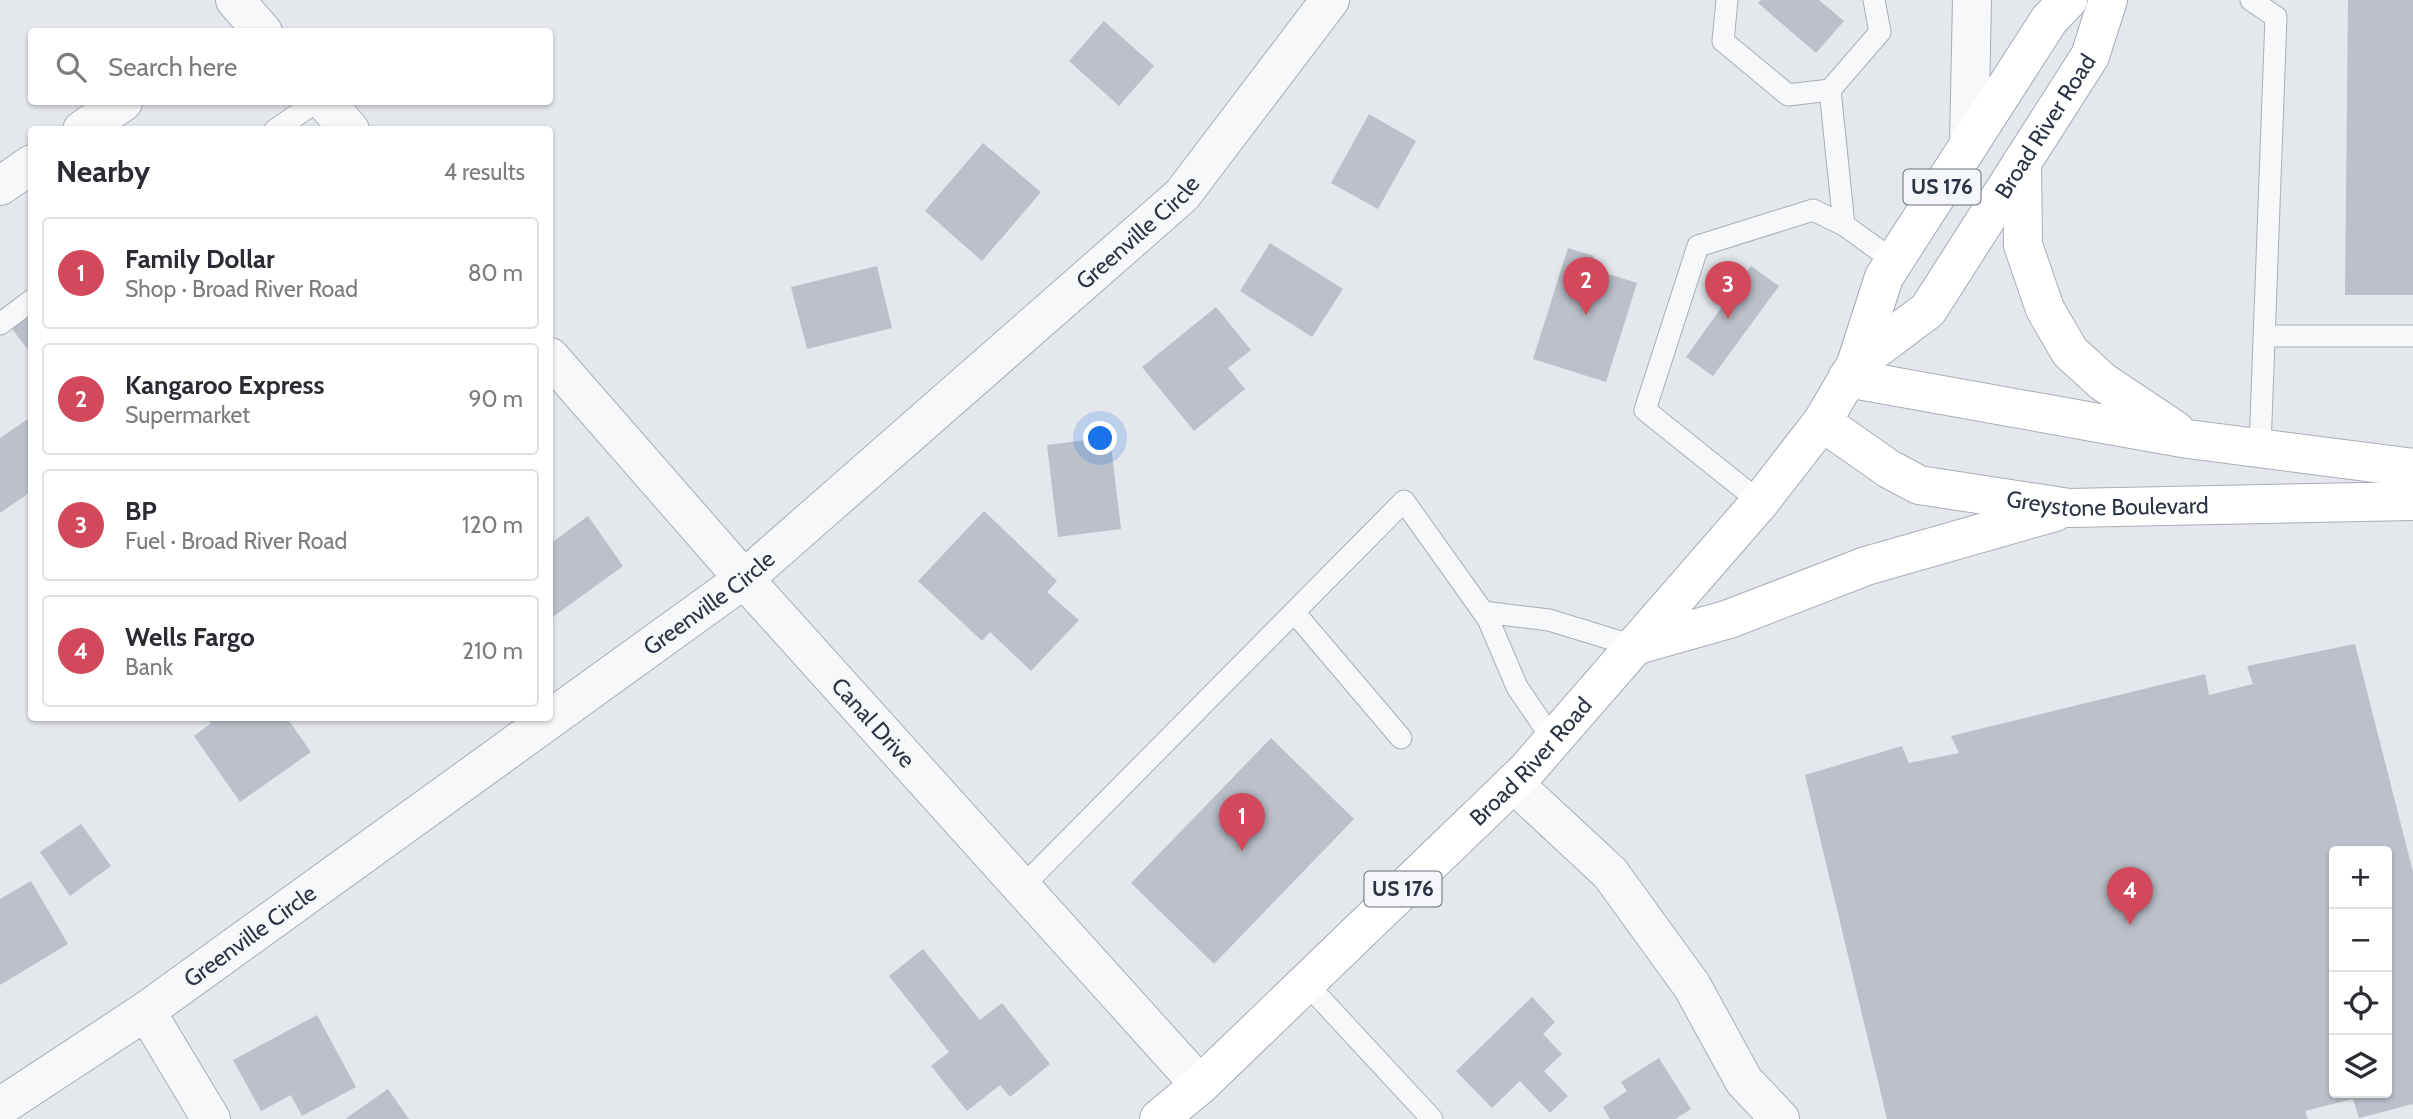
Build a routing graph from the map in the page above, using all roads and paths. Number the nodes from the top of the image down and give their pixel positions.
1 (1331, 0) edge
2 (1727, 0) edge
3 (1874, 0) edge
4 (1972, 0) edge
5 (2068, 0) edge
6 (2108, 0) edge
7 (2137, 0) edge
8 (2251, 0) edge
9 (2090, 56) junction
10 (1830, 90) junction
11 (119, 105) edge
12 (312, 105) edge
13 (328, 105) edge
14 (88, 126) edge
15 (281, 126) edge
16 (346, 126) edge
17 (1969, 145) junction
18 (2022, 162) junction
19 (28, 167) edge
20 (0, 186) edge
21 (1844, 225) junction
22 (1894, 261) junction
23 (28, 303) edge
24 (0, 324) edge
25 (2264, 336) junction
26 (2413, 336) edge
27 (553, 360) edge
28 (1851, 371) junction
29 (1822, 422) junction
30 (2188, 439) junction
31 (2260, 448) junction
32 (2413, 468) edge
33 (2413, 501) edge
34 (1760, 502) junction
35 (2069, 508) junction
36 (744, 579) junction
37 (1294, 612) junction
38 (1485, 616) junction
39 (1634, 646) junction
40 (553, 717) edge
41 (547, 721) edge
42 (1401, 738) dead end
43 (1553, 740) junction
44 (1513, 783) junction
45 (1022, 887) junction
46 (1306, 983) junction
47 (146, 1011) junction
48 (1200, 1085) junction
49 (0, 1107) edge
50 (211, 1119) edge
51 (1160, 1119) edge
52 (1432, 1119) edge
53 (1780, 1119) edge

1 - 36 street, Greenville Circle
2 - 10 lane
3 - 10 lane
4 - 17 street
5 - 17 main road, Broad River Road / US 176
6 - 9 main road, Broad River Road
7 - 9 main road
8 - 25 lane
9 - 18 main road, Broad River Road
10 - 21 lane
11 - 14 street
12 - 15 lane
13 - 16 street
17 - 22 main road, Broad River Road / US 176
18 - 28 main road, Broad River Road
18 - 30 main road
19 - 20 street
21 - 22 lane
21 - 34 lane
22 - 28 main road, Broad River Road / US 176
23 - 24 lane
25 - 26 lane
25 - 31 lane
27 - 36 street, Canal Drive
28 - 29 main road, Broad River Road / US 176
28 - 30 main road
29 - 34 main road, Broad River Road / US 176
29 - 35 main road, Greystone Boulevard
30 - 31 main road
31 - 32 main road
33 - 35 main road, Greystone Boulevard
34 - 39 main road, Broad River Road / US 176
35 - 39 main road
36 - 40 street, Greenville Circle
36 - 45 street, Canal Drive
37 - 38 lane
37 - 42 lane
37 - 45 lane
38 - 39 lane
38 - 43 lane
39 - 43 main road, Broad River Road / US 176
41 - 47 street, Greenville Circle
43 - 44 main road, Broad River Road / US 176
44 - 46 main road, Broad River Road / US 176
44 - 53 street
45 - 48 street, Canal Drive
46 - 48 main road, Broad River Road / US 176
46 - 52 lane
47 - 49 street, Greenville Circle
47 - 50 street
48 - 51 main road, Broad River Road / US 176

